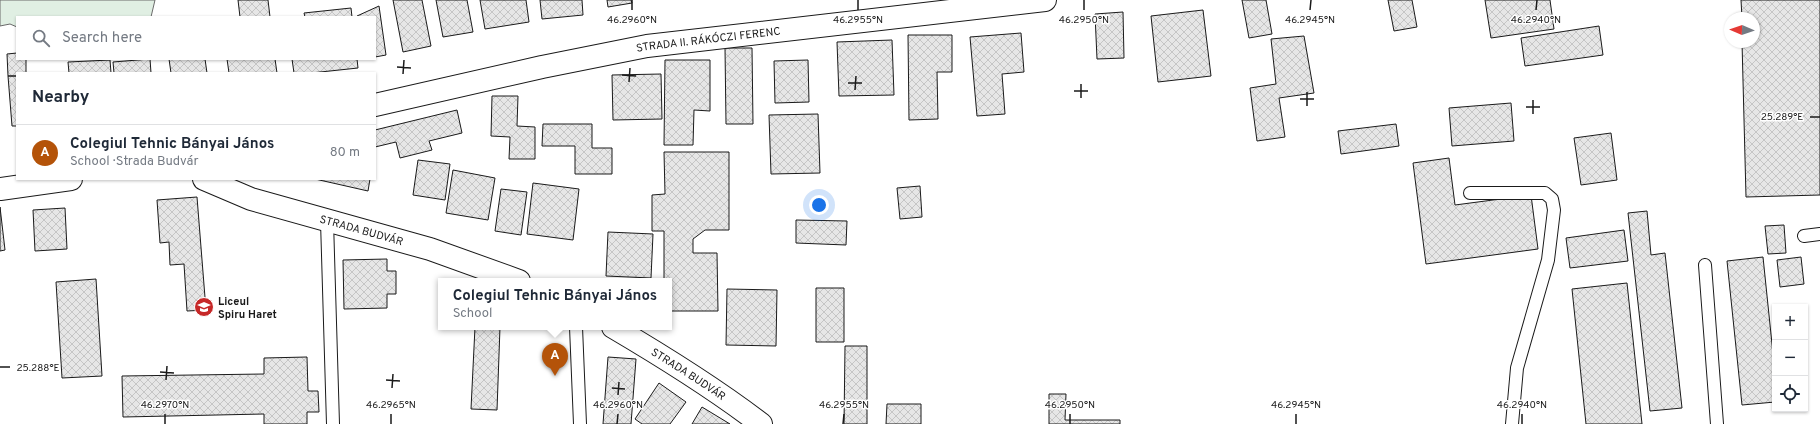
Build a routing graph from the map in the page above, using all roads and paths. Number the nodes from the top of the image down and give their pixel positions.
1 (1045, 0) edge
2 (376, 105) edge
3 (64, 180) edge
4 (206, 180) edge
5 (0, 189) edge
6 (1470, 193) dead end
7 (327, 221) junction
8 (1820, 234) edge
9 (1804, 236) dead end
10 (1705, 265) dead end
11 (511, 278) edge
12 (576, 330) edge
13 (618, 330) edge
14 (333, 424) edge
15 (580, 424) edge
16 (761, 424) edge
17 (1512, 424) edge
18 (1717, 424) edge

1 - 2 main road, STRADA II. RÁKÓCZI FERENC
3 - 5 main road
4 - 7 main road, STRADA BUDVÁR
6 - 17 lane
7 - 11 main road, STRADA BUDVÁR
7 - 14 lane
8 - 9 lane
10 - 18 lane
12 - 15 lane
13 - 16 main road, STRADA BUDVÁR

